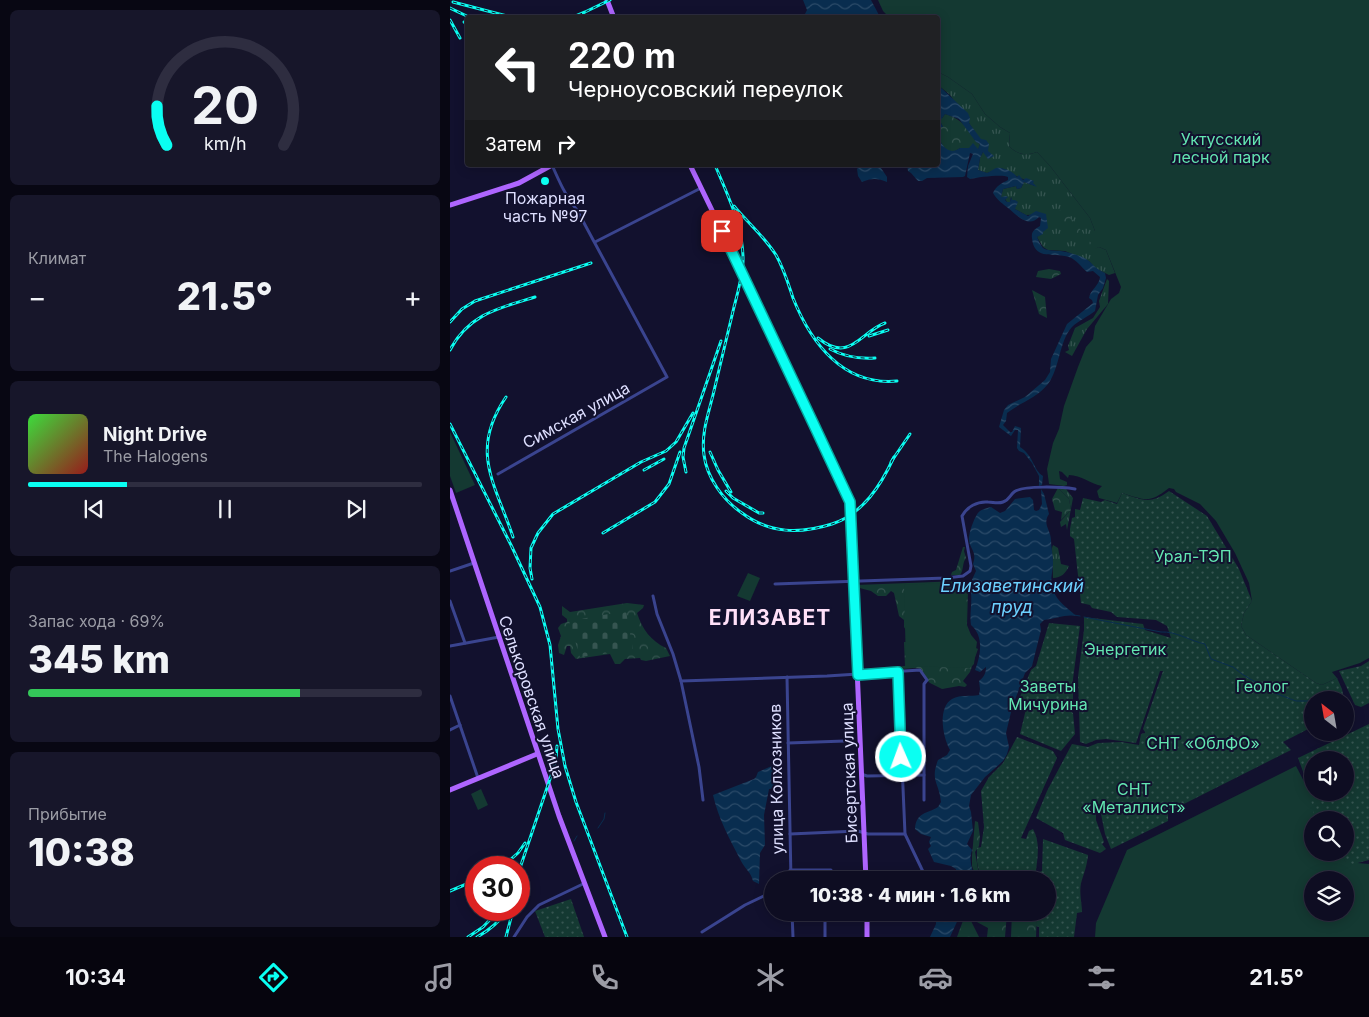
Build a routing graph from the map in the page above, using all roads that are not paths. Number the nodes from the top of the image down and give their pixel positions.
1 (607, 0) edge
2 (613, 15) edge
3 (548, 167) edge
4 (553, 167) edge
5 (691, 167) edge
6 (701, 188) junction
7 (450, 205) edge
8 (595, 242) junction
9 (498, 474) dead end
10 (1075, 488) dead end
11 (451, 493) edge
12 (474, 563) junction
13 (450, 570) edge
14 (853, 581) junction
15 (776, 584) dead end
16 (653, 596) dead end
17 (450, 601) edge
18 (499, 637) junction
19 (465, 644) junction
20 (450, 646) edge
21 (898, 672) junction
22 (858, 675) junction
23 (787, 677) junction
24 (681, 681) junction
25 (450, 696) edge
26 (460, 725) junction
27 (450, 730) edge
28 (845, 741) dead end
29 (788, 743) junction
30 (537, 754) junction
31 (861, 774) junction
32 (924, 775) junction
33 (902, 776) junction
34 (478, 779) junction
35 (450, 790) edge
36 (703, 800) dead end
37 (924, 800) dead end
38 (864, 832) junction
39 (790, 834) junction
40 (904, 834) junction
41 (790, 870) joint
42 (831, 870) dead end
43 (866, 871) edge
44 (923, 871) edge
45 (585, 883) junction
46 (764, 896) edge
47 (792, 921) edge
48 (825, 921) edge
49 (868, 921) edge
50 (702, 932) dead end
51 (514, 937) edge
52 (605, 937) edge
53 (793, 937) edge
54 (825, 937) edge
55 (867, 937) edge

1 - 2 main road
3 - 7 main road
4 - 8 street
5 - 6 main road, Бисертская улица
6 - 8 street
6 - 14 main road, Бисертская улица
8 - 9 street, Симская улица
10 - 14 street
11 - 12 main road, Селькоровская улица
12 - 13 street
12 - 18 main road, Селькоровская улица
14 - 15 street
14 - 22 main road, Бисертская улица
16 - 24 street
17 - 19 street
18 - 19 street
18 - 30 main road, Селькоровская улица
19 - 20 street
21 - 22 street
21 - 32 street
21 - 33 street
22 - 23 street
22 - 31 main road, Бисертская улица
23 - 24 street
23 - 29 street, улица Колхозников
24 - 36 street
25 - 26 street
26 - 27 street
26 - 34 street
28 - 29 street
29 - 39 street, улица Колхозников
30 - 34 main road
30 - 45 main road, Селькоровская улица
31 - 33 street
31 - 38 main road, Бисертская улица
32 - 33 street
32 - 37 street
33 - 40 street
34 - 35 main road
38 - 39 street
38 - 40 street
38 - 43 main road, Бисертская улица
39 - 41 street, улица Колхозников
40 - 44 street
41 - 42 street
45 - 51 street
45 - 52 main road, Селькоровская улица
46 - 50 street
47 - 53 street
48 - 54 street
49 - 55 main road

